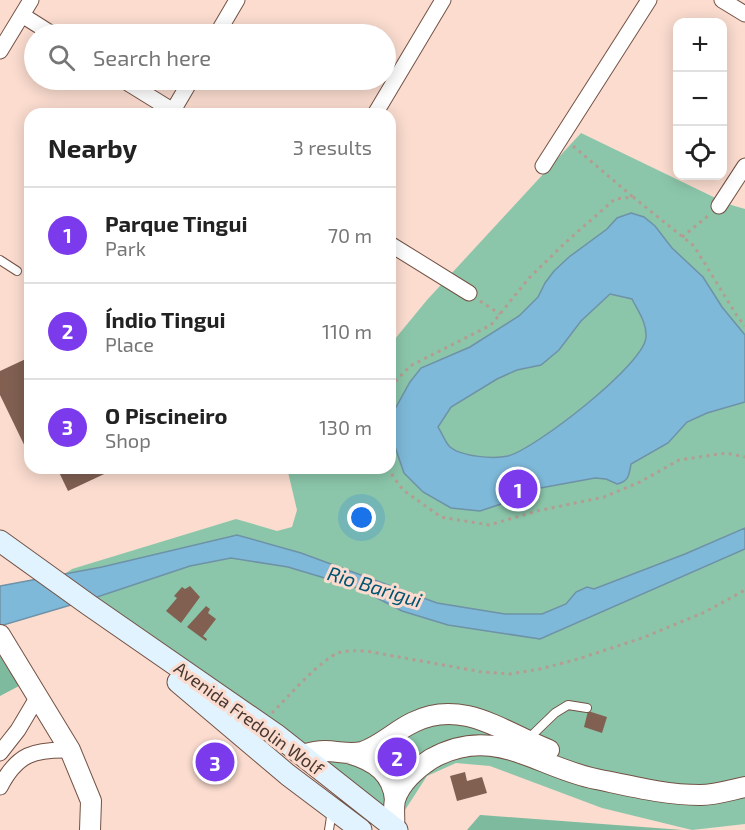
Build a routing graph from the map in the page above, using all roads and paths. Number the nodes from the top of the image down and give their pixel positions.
1 (31, 0) edge
2 (237, 0) edge
3 (443, 0) edge
4 (649, 0) edge
5 (722, 0) edge
6 (745, 14) edge
7 (22, 15) junction
8 (36, 24) edge
9 (223, 24) edge
10 (0, 51) edge
11 (396, 79) edge
12 (138, 90) edge
13 (186, 90) edge
14 (389, 90) edge
15 (166, 108) edge
16 (177, 108) edge
17 (379, 108) edge
18 (562, 137) junction
19 (543, 166) dead end
20 (745, 166) edge
21 (633, 197) junction
22 (719, 206) joint
23 (682, 237) junction
24 (396, 248) edge
25 (0, 260) edge
26 (17, 271) dead end
27 (469, 293) joint
28 (500, 314) junction
29 (745, 326) edge
30 (396, 381) edge
31 (745, 457) edge
32 (391, 474) edge
33 (4, 544) edge
34 (745, 590) edge
35 (93, 608) junction
36 (1, 637) edge
37 (37, 698) junction
38 (587, 708) dead end
39 (18, 730) junction
40 (269, 730) junction
41 (526, 741) junction
42 (257, 748) junction
43 (70, 750) junction
44 (0, 753) edge
45 (34, 753) junction
46 (302, 754) junction
47 (351, 754) junction
48 (288, 775) junction
49 (625, 785) junction
50 (0, 787) edge
51 (745, 787) edge
52 (395, 800) junction
53 (333, 809) junction
54 (395, 829) edge
55 (90, 830) edge
56 (329, 830) edge
57 (361, 830) edge

1 - 7 street
2 - 9 street
3 - 11 street
4 - 18 street
5 - 6 street
7 - 8 street
7 - 10 street
12 - 15 street
13 - 16 street
14 - 17 street
18 - 19 street
18 - 21 path
20 - 22 street
21 - 23 path
21 - 28 path
22 - 23 path
23 - 29 path
24 - 27 street
25 - 26 lane
27 - 28 path
28 - 30 path
31 - 32 path
33 - 35 main road, Avenida Fredolin Wolf
34 - 40 path
35 - 40 main road, Avenida Fredolin Wolf
35 - 42 main road, Avenida Fredolin Wolf
36 - 37 street
37 - 39 street
37 - 43 street
38 - 41 lane
39 - 44 street
39 - 45 street
40 - 42 main road
40 - 46 main road, Avenida Fredolin Wolf
41 - 47 street
41 - 49 street
42 - 48 main road, Avenida Fredolin Wolf
43 - 45 street
43 - 55 street
45 - 50 street
46 - 47 street
46 - 48 main road
46 - 54 main road, Avenida Fredolin Wolf
47 - 52 street
48 - 53 main road, Avenida Fredolin Wolf
49 - 51 street
49 - 52 street
52 - 54 street
53 - 56 lane
53 - 57 main road, Avenida Fredolin Wolf

